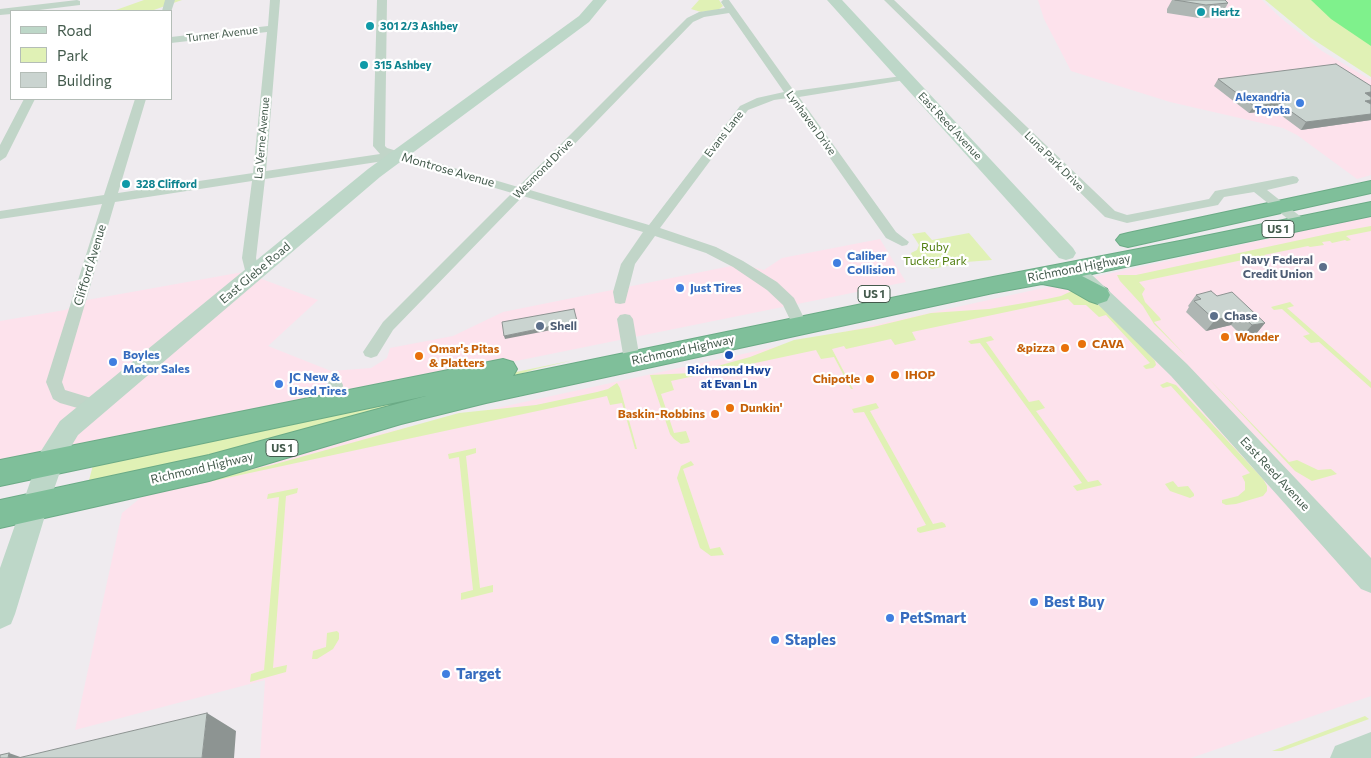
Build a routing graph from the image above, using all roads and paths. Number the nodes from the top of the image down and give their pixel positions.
1 (275, 0) edge
2 (382, 0) edge
3 (600, 0) edge
4 (834, 0) edge
5 (889, 0) edge
6 (76, 5) edge
7 (728, 5) edge
8 (22, 10) edge
9 (272, 28) junction
10 (172, 40) edge
11 (905, 77) junction
12 (790, 94) junction
13 (28, 100) edge
14 (140, 100) edge
15 (397, 155) junction
16 (0, 157) edge
17 (259, 176) junction
18 (1293, 180) dead end
19 (1371, 187) edge
20 (1257, 188) junction
21 (521, 192) junction
22 (111, 198) junction
23 (1282, 207) junction
24 (1371, 208) edge
25 (0, 215) edge
26 (1303, 224) junction
27 (651, 230) junction
28 (902, 242) dead end
29 (1083, 260) junction
30 (254, 274) junction
31 (1038, 276) junction
32 (1106, 294) junction
33 (620, 299) dead end
34 (797, 318) junction
35 (628, 341) junction
36 (371, 352) dead end
37 (94, 406) junction
38 (50, 463) junction
39 (0, 473) edge
40 (34, 506) junction
41 (0, 514) edge
42 (1371, 579) edge
43 (0, 614) edge
44 (1371, 749) edge
45 (1347, 758) edge

1 - 9 street, La Verne Avenue
2 - 15 street
3 - 15 street, East Glebe Road
4 - 11 street, East Reed Avenue
5 - 20 street, Luna Park Drive
6 - 8 street
7 - 12 street, Lynhaven Drive
7 - 21 street, Wesmond Drive
9 - 10 street, Turner Avenue
9 - 17 street, La Verne Avenue
11 - 12 street, Evans Lane
11 - 29 street, East Reed Avenue
12 - 27 street, Evans Lane
12 - 28 street, Lynhaven Drive
13 - 16 street
14 - 22 street, Clifford Avenue
15 - 17 street, Montrose Avenue
15 - 21 street, Montrose Avenue
15 - 30 street, East Glebe Road
17 - 22 street, Montrose Avenue
17 - 30 street, La Verne Avenue
18 - 20 street, Luna Park Drive
19 - 23 highway, Richmond Highway / US 1
20 - 23 street
21 - 27 street, Montrose Avenue
21 - 36 street, Wesmond Drive
22 - 25 street, Montrose Avenue
22 - 37 street, Clifford Avenue
23 - 26 street
23 - 29 highway, Richmond Highway / US 1
24 - 26 highway, Richmond Highway / US 1
26 - 29 highway, Richmond Highway / US 1
27 - 33 street, Evans Lane
27 - 34 street, Montrose Avenue
29 - 31 highway, Richmond Highway / US 1
29 - 32 street, East Reed Avenue
29 - 32 highway
29 - 34 highway, Richmond Highway / US 1
30 - 37 street, East Glebe Road
31 - 32 highway
31 - 34 highway, Richmond Highway / US 1
32 - 42 street, East Reed Avenue
34 - 35 highway, Richmond Highway / US 1
35 - 38 highway, Richmond Highway / US 1
35 - 40 highway, Richmond Highway / US 1
37 - 38 street, East Glebe Road
38 - 39 highway, Richmond Highway / US 1
38 - 40 street, East Glebe Road
40 - 41 highway, Richmond Highway / US 1
40 - 43 street, East Glebe Road
44 - 45 street

